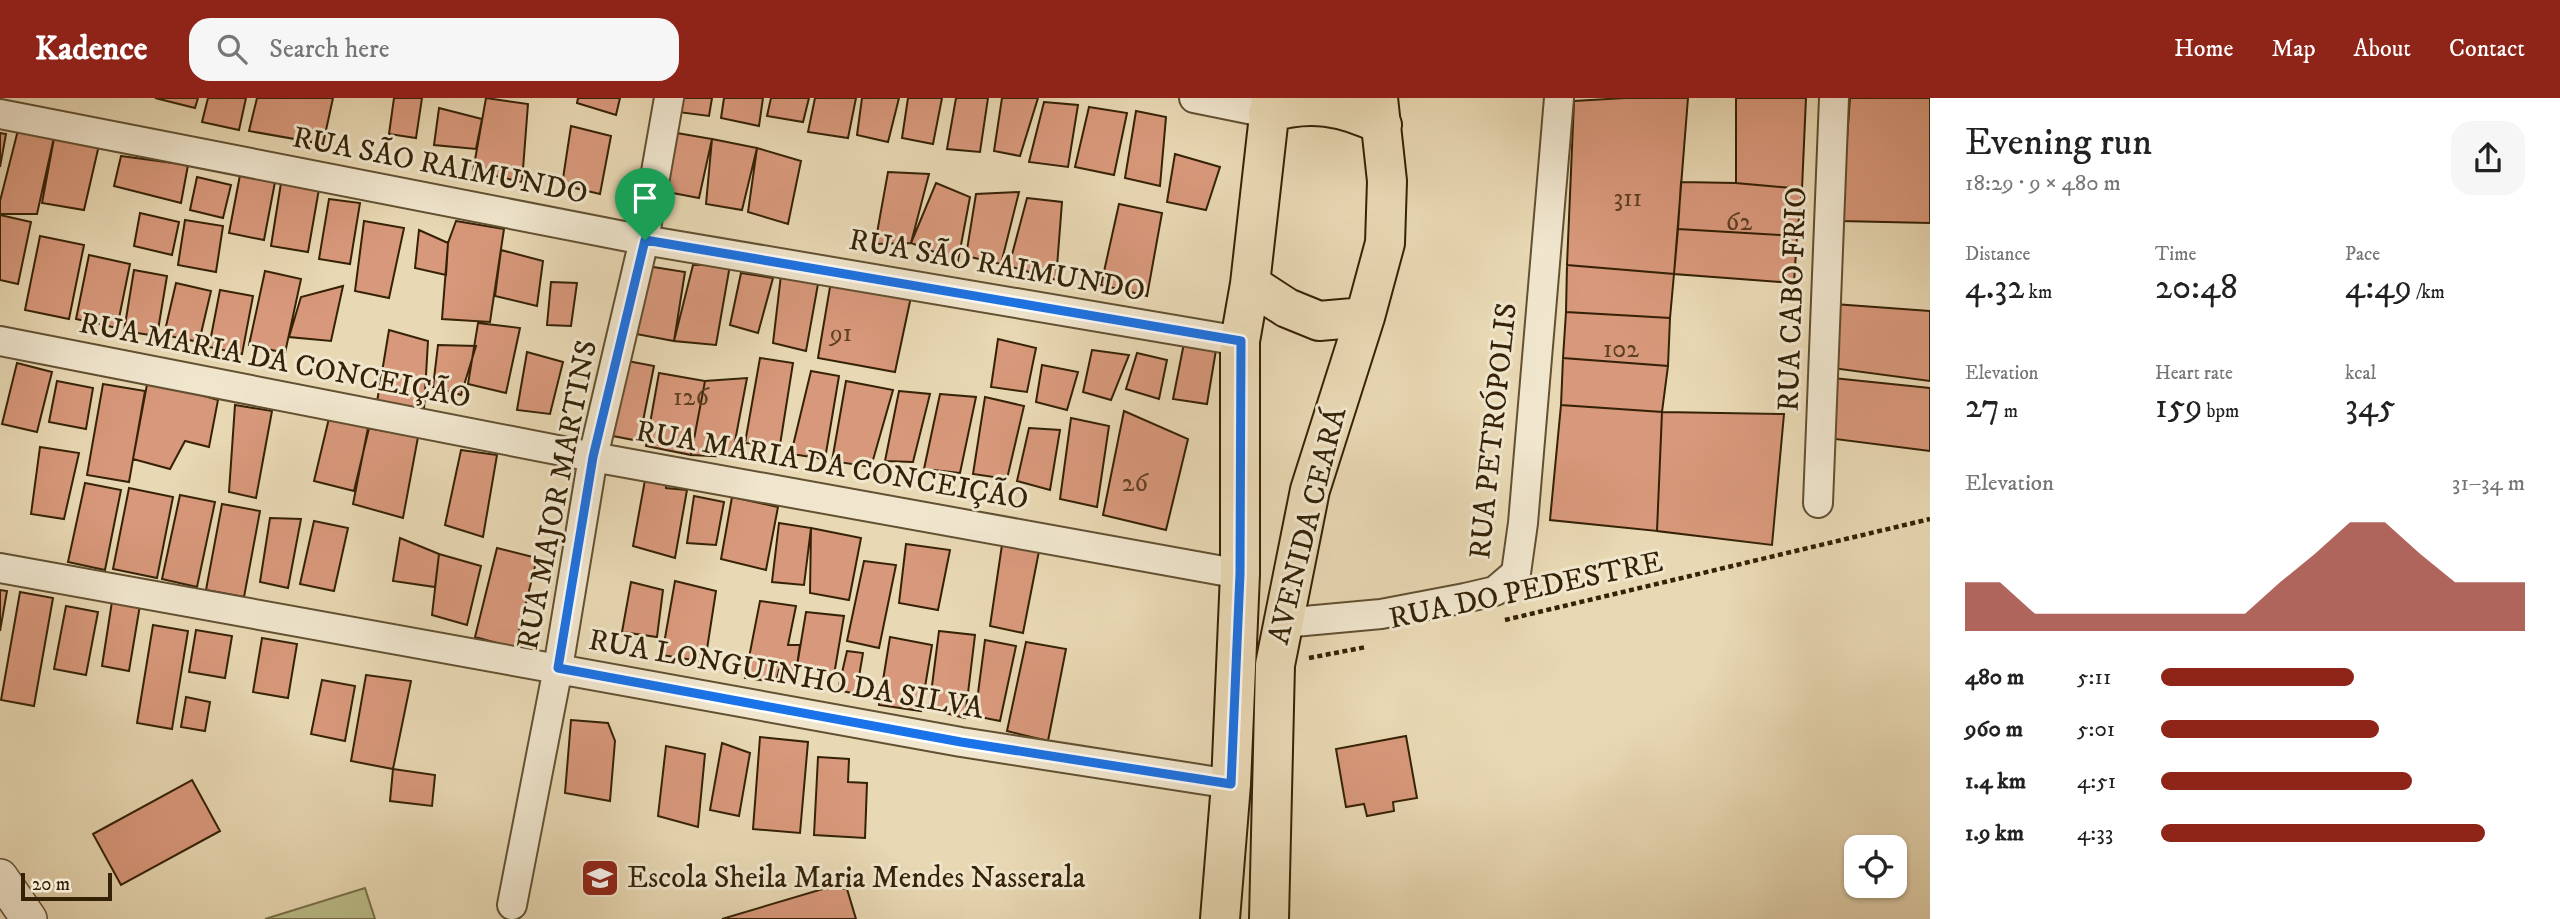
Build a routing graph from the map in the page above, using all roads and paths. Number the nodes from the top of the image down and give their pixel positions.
1 (669, 98) edge
2 (1194, 98) edge
3 (1559, 98) edge
4 (1834, 98) edge
5 (1269, 105) edge
6 (1380, 111) edge
7 (0, 114) edge
8 (645, 240) junction
9 (1250, 284) junction
10 (1365, 317) junction
11 (0, 341) edge
12 (1241, 341) junction
13 (593, 457) junction
14 (1818, 503) dead end
15 (1930, 519) edge
16 (0, 568) edge
17 (1240, 574) junction
18 (1283, 623) junction
19 (1491, 623) dead end
20 (1369, 646) dead end
21 (1275, 665) junction
22 (558, 668) junction
23 (1231, 784) junction
24 (0, 877) edge
25 (512, 905) dead end
26 (29, 919) edge
27 (1220, 919) edge
28 (1269, 919) edge

1 - 8 street, RUA MAJOR MARTINS
2 - 5 street
3 - 18 street, RUA PETRÓPOLIS
4 - 14 street, RUA CABO FRIO
5 - 6 main road
5 - 9 main road, AVENIDA CEARÁ
6 - 10 main road, AVENIDA CEARÁ
7 - 8 street, RUA SÃO RAIMUNDO
8 - 12 street, RUA SÃO RAIMUNDO
8 - 13 street, RUA MAJOR MARTINS
9 - 10 main road
9 - 12 main road, AVENIDA CEARÁ
10 - 18 main road, AVENIDA CEARÁ
11 - 13 street, RUA MARIA DA CONCEIÇÃO
12 - 17 main road, AVENIDA CEARÁ
13 - 17 street, RUA MARIA DA CONCEIÇÃO
13 - 22 street, RUA MAJOR MARTINS
15 - 19 path, RUA DO PEDESTRE
16 - 22 street, RUA LONGUINHO DA SILVA
17 - 23 main road, AVENIDA CEARÁ
18 - 21 main road, AVENIDA CEARÁ
20 - 21 path, RUA DO PEDESTRE
21 - 28 main road, AVENIDA CEARÁ
22 - 23 street, RUA LONGUINHO DA SILVA
22 - 25 street, RUA MAJOR MARTINS
23 - 27 main road, AVENIDA CEARÁ
24 - 26 street

